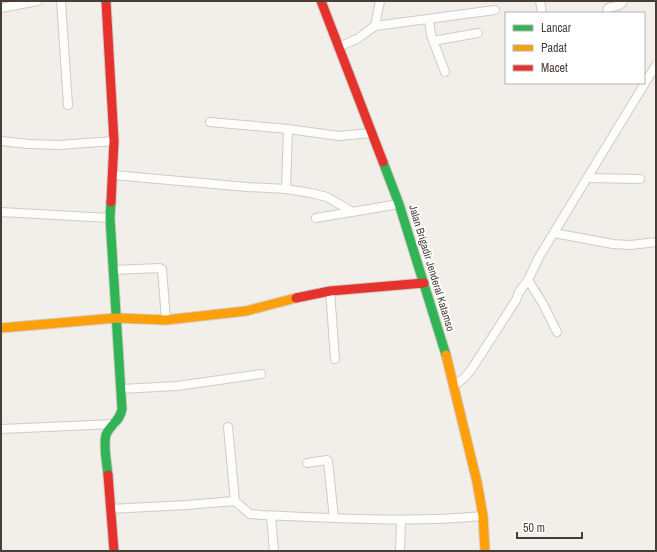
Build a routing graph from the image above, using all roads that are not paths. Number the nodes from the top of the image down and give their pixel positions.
1 (38, 1) edge
2 (61, 1) edge
3 (106, 1) edge
4 (321, 1) edge
5 (380, 1) edge
6 (540, 1) edge
7 (623, 1) edge
8 (1, 8) edge
9 (495, 10) dead end
10 (542, 12) edge
11 (607, 12) edge
12 (429, 19) junction
13 (375, 26) junction
14 (478, 33) dead end
15 (433, 41) junction
16 (338, 47) junction
17 (654, 68) edge
18 (445, 72) dead end
19 (645, 83) edge
20 (644, 84) edge
21 (68, 105) dead end
22 (210, 122) dead end
23 (288, 129) junction
24 (371, 133) junction
25 (1, 141) edge
26 (114, 142) junction
27 (113, 175) junction
28 (588, 178) junction
29 (640, 179) dead end
30 (286, 189) junction
31 (399, 204) junction
32 (351, 211) junction
33 (1, 212) edge
34 (110, 218) junction
35 (316, 218) dead end
36 (554, 233) junction
37 (656, 242) edge
38 (113, 270) junction
39 (528, 280) junction
40 (424, 283) junction
41 (330, 291) junction
42 (116, 318) junction
43 (166, 320) junction
44 (1, 328) edge
45 (557, 332) dead end
46 (335, 359) dead end
47 (261, 374) dead end
48 (453, 388) junction
49 (120, 389) junction
50 (115, 424) junction
51 (228, 427) dead end
52 (1, 429) edge
53 (307, 463) dead end
54 (235, 501) junction
55 (110, 509) junction
56 (271, 516) junction
57 (483, 516) junction
58 (334, 518) junction
59 (400, 520) junction
60 (114, 551) edge
61 (274, 551) edge
62 (400, 551) edge
63 (485, 551) edge

1 - 8 street
2 - 21 street
3 - 26 street
4 - 16 street, Jalan Brigadir Jenderal Katamso
5 - 13 street
6 - 10 street
7 - 11 street
9 - 12 street
12 - 13 street
12 - 15 street
13 - 16 street
14 - 15 street
15 - 18 street
16 - 24 street, Jalan Brigadir Jenderal Katamso
17 - 19 street
20 - 28 street
22 - 23 street
23 - 24 street
23 - 30 street
24 - 31 street, Jalan Brigadir Jenderal Katamso
25 - 26 street
26 - 27 street
27 - 30 street
27 - 34 street
28 - 29 street
28 - 36 street
30 - 32 street
31 - 32 street
31 - 40 street, Jalan Brigadir Jenderal Katamso
32 - 35 street
33 - 34 street
34 - 38 street
36 - 37 street
36 - 39 street
38 - 42 street
38 - 43 street
39 - 45 street
39 - 48 street
40 - 41 street
40 - 48 street, Jalan Brigadir Jenderal Katamso
41 - 43 street
41 - 46 street
42 - 43 street
42 - 44 street
42 - 49 street
47 - 49 street
48 - 57 street, Jalan Brigadir Jenderal Katamso
49 - 50 street
50 - 52 street
50 - 55 street
51 - 54 street
53 - 58 street
54 - 55 street
54 - 56 street
55 - 60 street
56 - 58 street
56 - 61 street
57 - 59 street
57 - 63 street, Jalan Brigadir Jenderal Katamso
58 - 59 street
59 - 62 street

